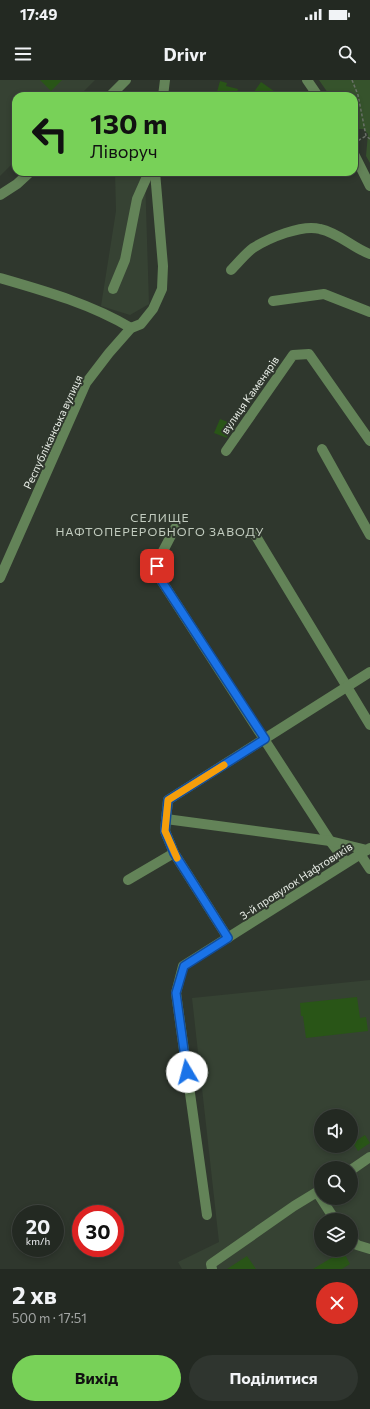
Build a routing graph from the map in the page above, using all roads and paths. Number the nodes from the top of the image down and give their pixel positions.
1 (126, 80) edge
2 (165, 80) edge
3 (307, 80) edge
4 (352, 80) edge
5 (114, 92) edge
6 (164, 92) edge
7 (315, 92) edge
8 (357, 92) edge
9 (358, 95) edge
10 (366, 136) junction
11 (370, 139) edge
12 (358, 141) edge
13 (358, 162) edge
14 (26, 176) edge
15 (147, 176) edge
16 (155, 176) edge
17 (370, 186) edge
18 (0, 195) edge
19 (370, 254) edge
20 (231, 270) dead end
21 (0, 278) edge
22 (113, 289) dead end
23 (273, 301) dead end
24 (370, 312) edge
25 (132, 328) junction
26 (370, 441) edge
27 (322, 449) dead end
28 (226, 451) dead end
29 (175, 528) dead end
30 (254, 533) dead end
31 (370, 535) edge
32 (0, 578) edge
33 (370, 672) edge
34 (346, 687) junction
35 (370, 725) edge
36 (265, 739) junction
37 (166, 819) junction
38 (330, 841) junction
39 (366, 850) edge
40 (174, 853) junction
41 (346, 862) junction
42 (370, 869) edge
43 (128, 880) dead end
44 (228, 938) junction
45 (370, 1157) edge
46 (358, 1165) edge
47 (314, 1194) edge
48 (207, 1215) dead end
49 (358, 1246) edge
50 (370, 1249) edge
51 (212, 1269) edge

1 - 5 street
2 - 6 street
3 - 7 street
4 - 8 path
9 - 10 path
10 - 11 path
10 - 12 path
13 - 17 street
14 - 18 street
15 - 22 street
16 - 25 street, Республіканська вулиця
19 - 20 street
21 - 25 street
23 - 24 street
25 - 32 street, Республіканська вулиця
26 - 28 street, вулиця Каменярів
27 - 31 street
29 - 36 street
30 - 34 street
33 - 34 street
34 - 35 street
34 - 36 street
36 - 37 street
36 - 38 street
37 - 38 street
37 - 40 street
38 - 39 street
38 - 41 street
39 - 41 street, 3-й провулок Нафтовиків
39 - 42 street
40 - 43 street
40 - 44 street
41 - 44 street, 3-й провулок Нафтовиків
44 - 48 street, 3-й провулок Нафтовиків
45 - 46 street
47 - 51 street
49 - 50 street

